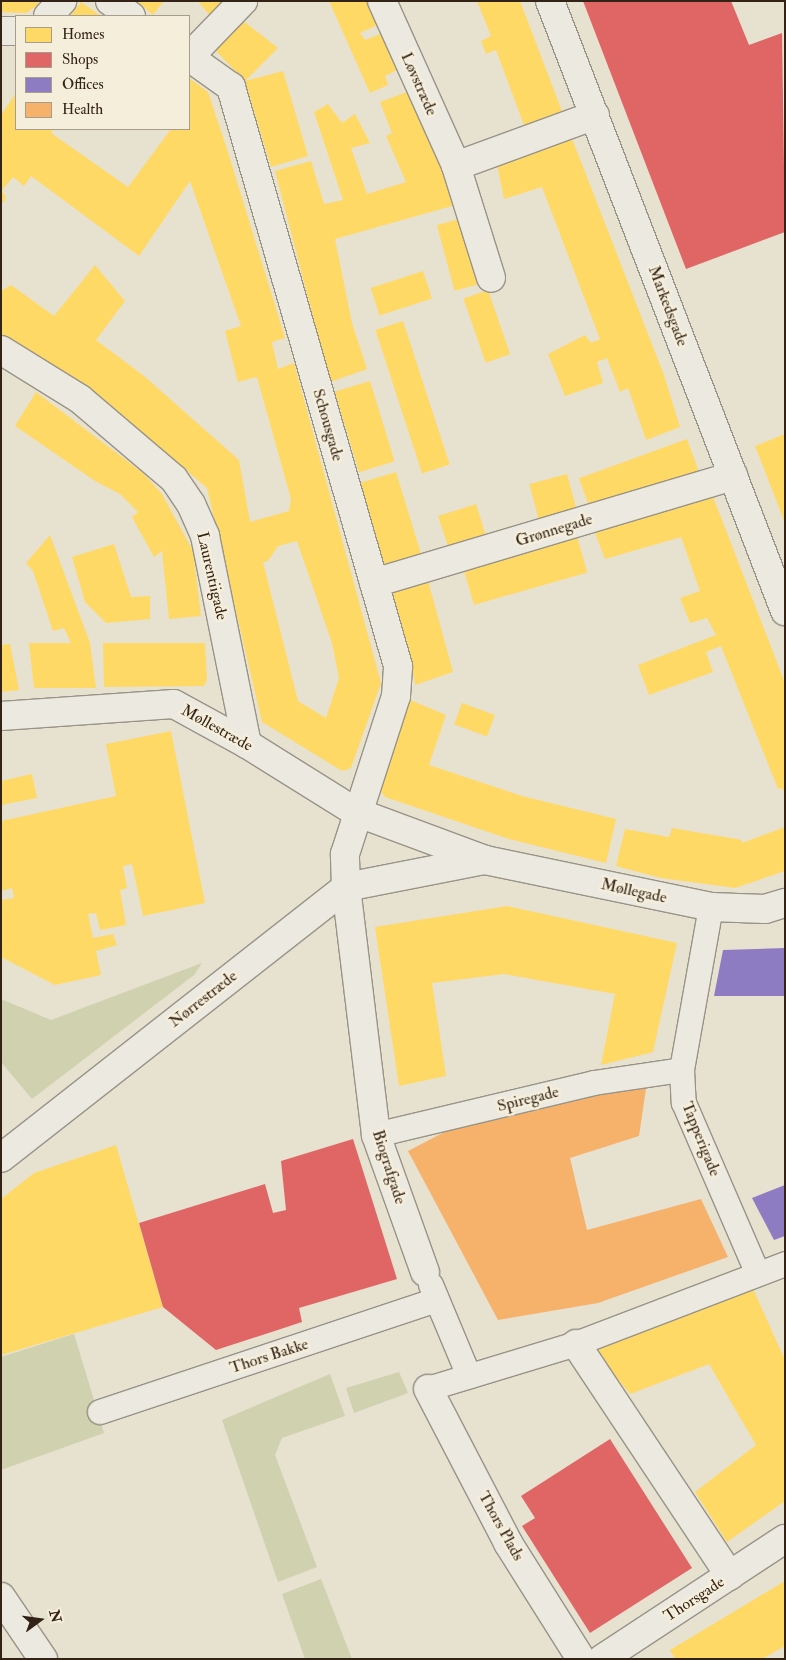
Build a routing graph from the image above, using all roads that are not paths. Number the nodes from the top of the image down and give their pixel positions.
1 (62, 1) edge
2 (110, 1) edge
3 (243, 1) edge
4 (382, 1) edge
5 (550, 1) edge
6 (49, 15) edge
7 (130, 15) edge
8 (1, 31) edge
9 (15, 31) edge
10 (190, 56) edge
11 (190, 58) edge
12 (595, 115) junction
13 (456, 166) junction
14 (491, 278) dead end
15 (1, 350) edge
16 (733, 476) junction
17 (374, 584) junction
18 (785, 611) edge
19 (1, 716) edge
20 (247, 744) junction
21 (356, 812) junction
22 (484, 860) junction
23 (346, 887) junction
24 (785, 903) edge
25 (710, 907) junction
26 (682, 1070) junction
27 (376, 1135) junction
28 (1, 1158) edge
29 (785, 1264) edge
30 (425, 1272) joint
31 (758, 1274) junction
32 (437, 1300) junction
33 (576, 1344) junction
34 (469, 1376) junction
35 (428, 1388) joint
36 (100, 1412) dead end
37 (785, 1539) edge
38 (730, 1576) junction
39 (1, 1597) edge
40 (640, 1648) edge
41 (43, 1659) edge
42 (581, 1659) edge
43 (602, 1659) edge

1 - 6 street
2 - 7 street
3 - 10 street
4 - 13 street, Løvstræde
5 - 12 street, Markedsgade
8 - 9 street
11 - 17 street, Schousgade
12 - 13 street
12 - 16 street, Markedsgade
13 - 14 street, Løvstræde
15 - 20 street, Laurentiigade
16 - 17 street, Grønnegade
16 - 18 street, Markedsgade
17 - 21 street, Schousgade
19 - 20 street, Møllestræde
20 - 21 street, Møllestræde
21 - 22 street, Møllegade
21 - 23 street
22 - 23 street, Møllegade
22 - 25 street, Møllegade
23 - 27 street, Biografgade
23 - 28 street, Nørrestræde
24 - 25 street, Møllegade
25 - 26 street, Tapperigade
26 - 27 street, Spiregade
26 - 31 street, Tapperigade
27 - 30 street, Biografgade
29 - 31 street
30 - 32 street, Biografgade
31 - 33 street
32 - 34 street, Biografgade
32 - 36 street, Thors Bakke
33 - 34 street
33 - 38 street
34 - 35 street
35 - 42 street, Thors Plads
37 - 38 street, Thorsgade
38 - 40 street, Thorsgade
39 - 41 street
40 - 43 street, Thorsgade

